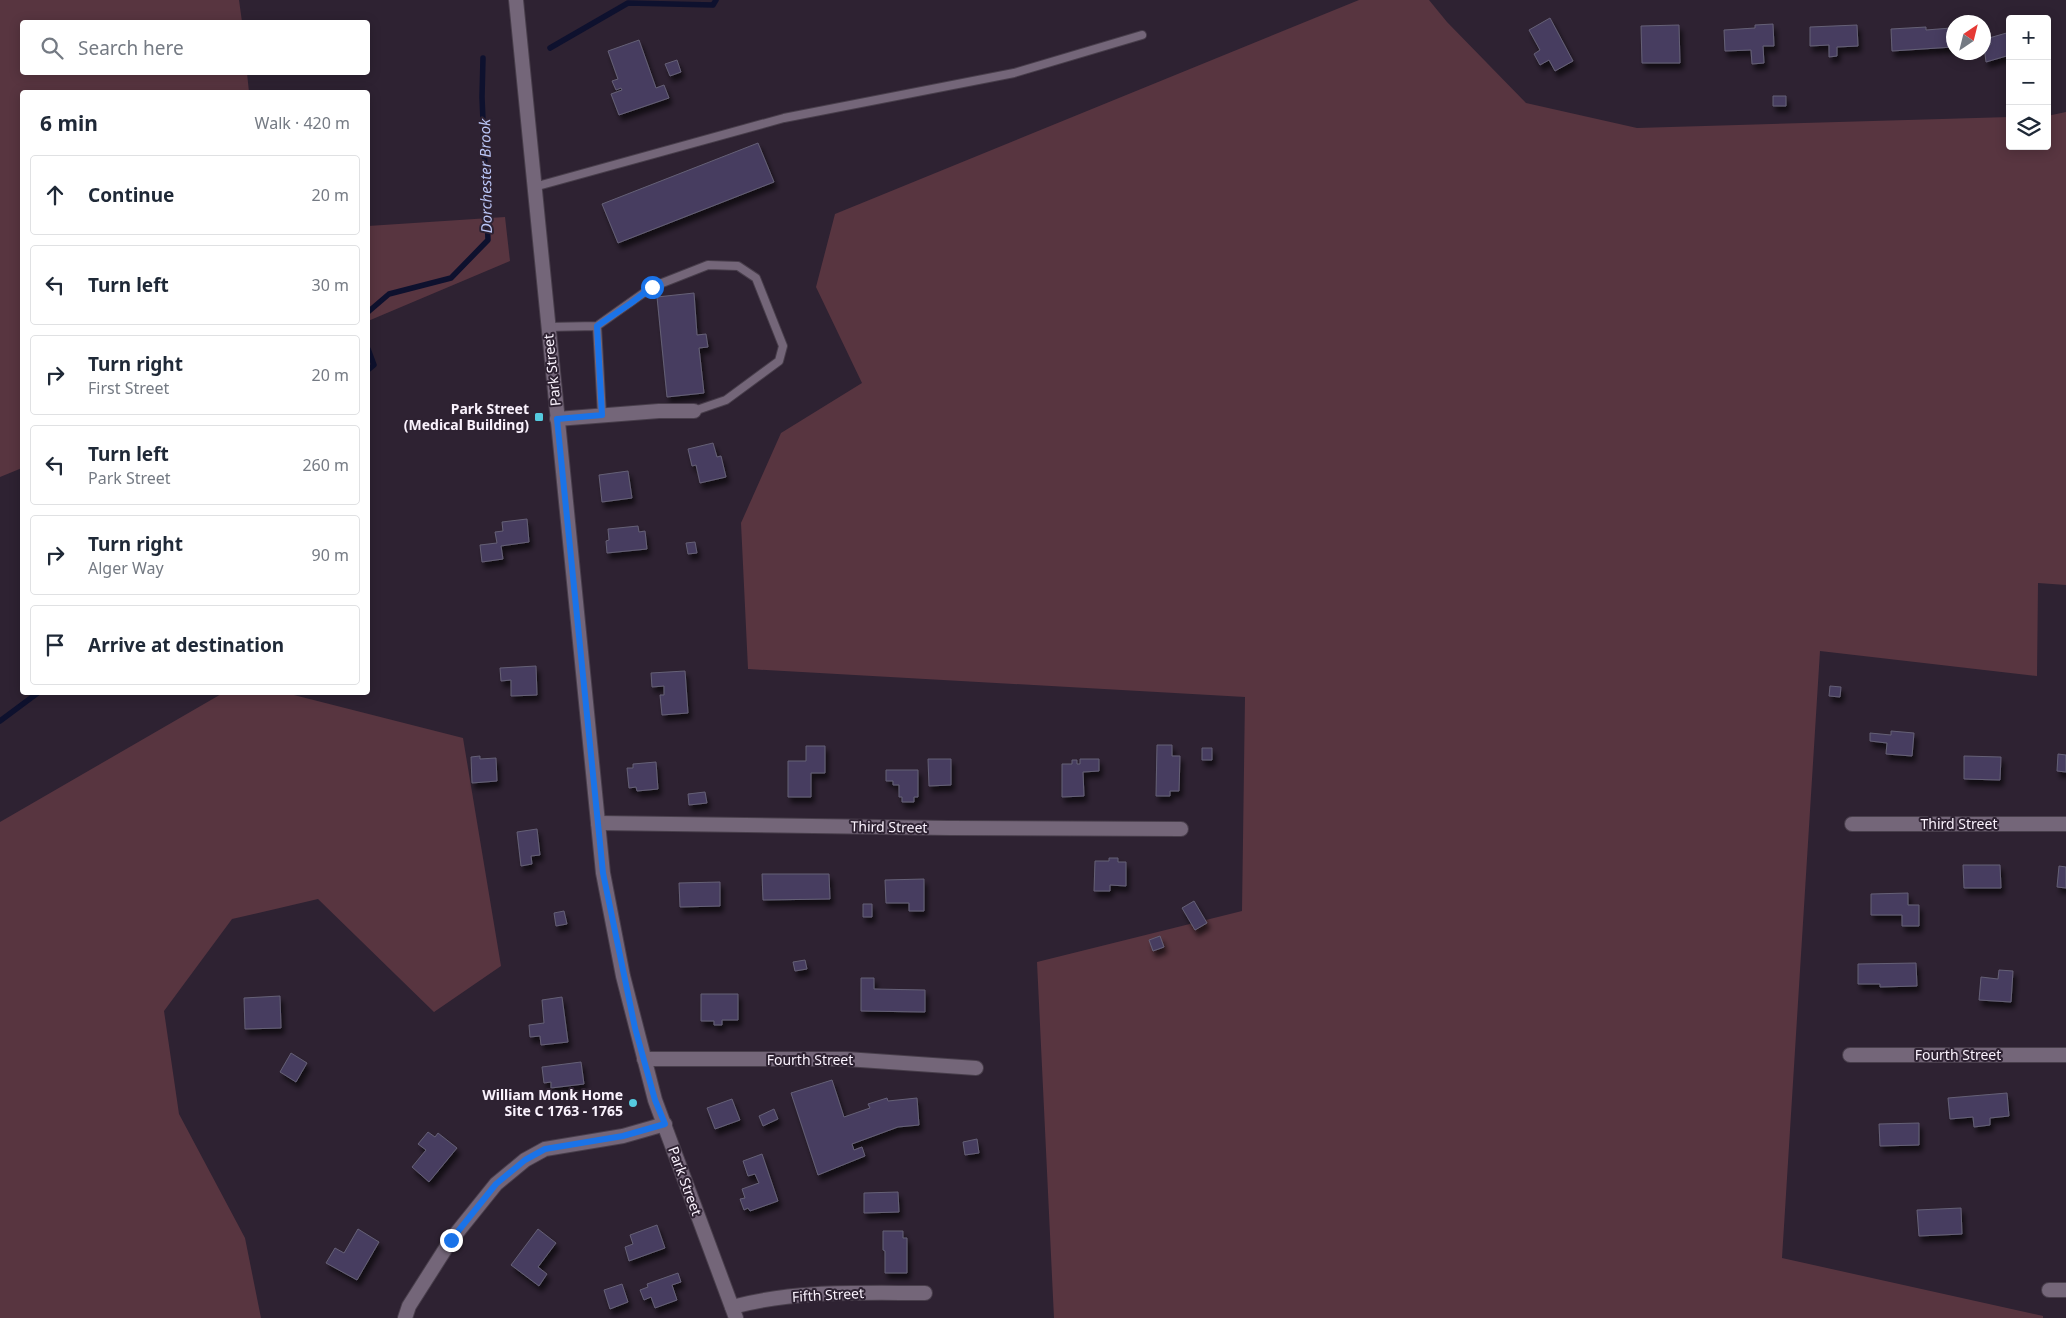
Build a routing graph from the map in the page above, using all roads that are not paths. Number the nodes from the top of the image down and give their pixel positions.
1 (516, 0) edge
2 (1142, 35) dead end
3 (534, 187) junction
4 (597, 326) junction
5 (548, 327) junction
6 (694, 411) joint
7 (602, 415) junction
8 (557, 419) junction
9 (598, 823) junction
10 (1852, 824) dead end
11 (2066, 824) edge
12 (1181, 829) dead end
13 (1850, 1055) dead end
14 (2066, 1055) edge
15 (644, 1060) junction
16 (976, 1068) dead end
17 (665, 1124) junction
18 (2049, 1290) dead end
19 (2066, 1290) edge
20 (925, 1293) dead end
21 (734, 1313) edge
22 (405, 1318) edge

1 - 3 street, Park Street
2 - 3 lane
3 - 5 street, Park Street
4 - 5 lane
4 - 6 lane
4 - 7 lane
5 - 8 street, Park Street
6 - 7 street
7 - 8 street
8 - 9 street, Park Street
9 - 12 street, Third Street
9 - 15 street, Park Street
10 - 11 street, Third Street
13 - 14 street, Fourth Street
15 - 16 street, Fourth Street
15 - 17 street, Park Street
17 - 21 street, Park Street
17 - 22 street
18 - 19 street
20 - 21 street, Fifth Street

